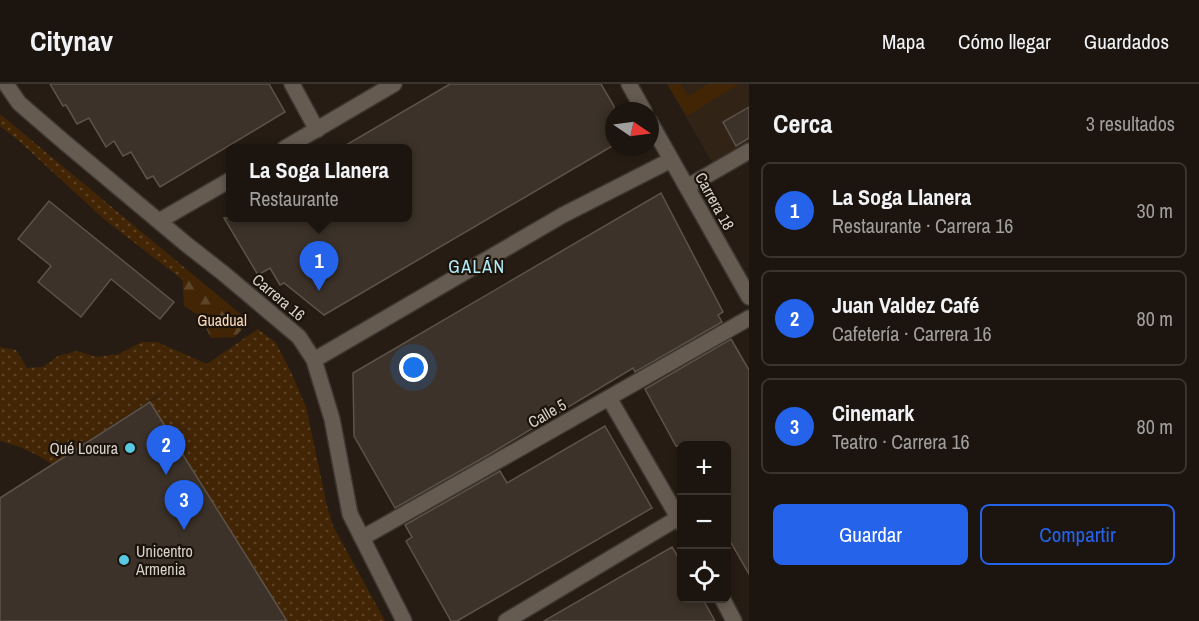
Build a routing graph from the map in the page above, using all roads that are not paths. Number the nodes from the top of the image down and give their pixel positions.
1 (6, 84) edge
2 (292, 84) edge
3 (394, 84) edge
4 (629, 84) edge
5 (639, 102) edge
6 (317, 130) junction
7 (659, 138) edge
8 (292, 144) edge
9 (749, 151) edge
10 (671, 160) junction
11 (226, 183) edge
12 (687, 187) junction
13 (159, 221) junction
14 (749, 297) edge
15 (749, 318) edge
16 (314, 360) junction
17 (609, 398) junction
18 (677, 516) edge
19 (677, 523) edge
20 (362, 538) junction
21 (725, 603) edge
22 (404, 621) edge
23 (506, 621) edge
24 (734, 621) edge

1 - 13 street, Carrera 16
2 - 6 street
3 - 6 street
4 - 5 street
6 - 8 street
7 - 10 street, Carrera 18
9 - 12 street
10 - 12 street, Carrera 18
10 - 16 street
11 - 13 street
12 - 14 street, Carrera 18
13 - 16 street, Carrera 16
15 - 17 street, Calle 5
16 - 20 street, Carrera 16
17 - 18 street
17 - 20 street, Calle 5
19 - 23 street
20 - 22 street, Carrera 16
21 - 24 street

